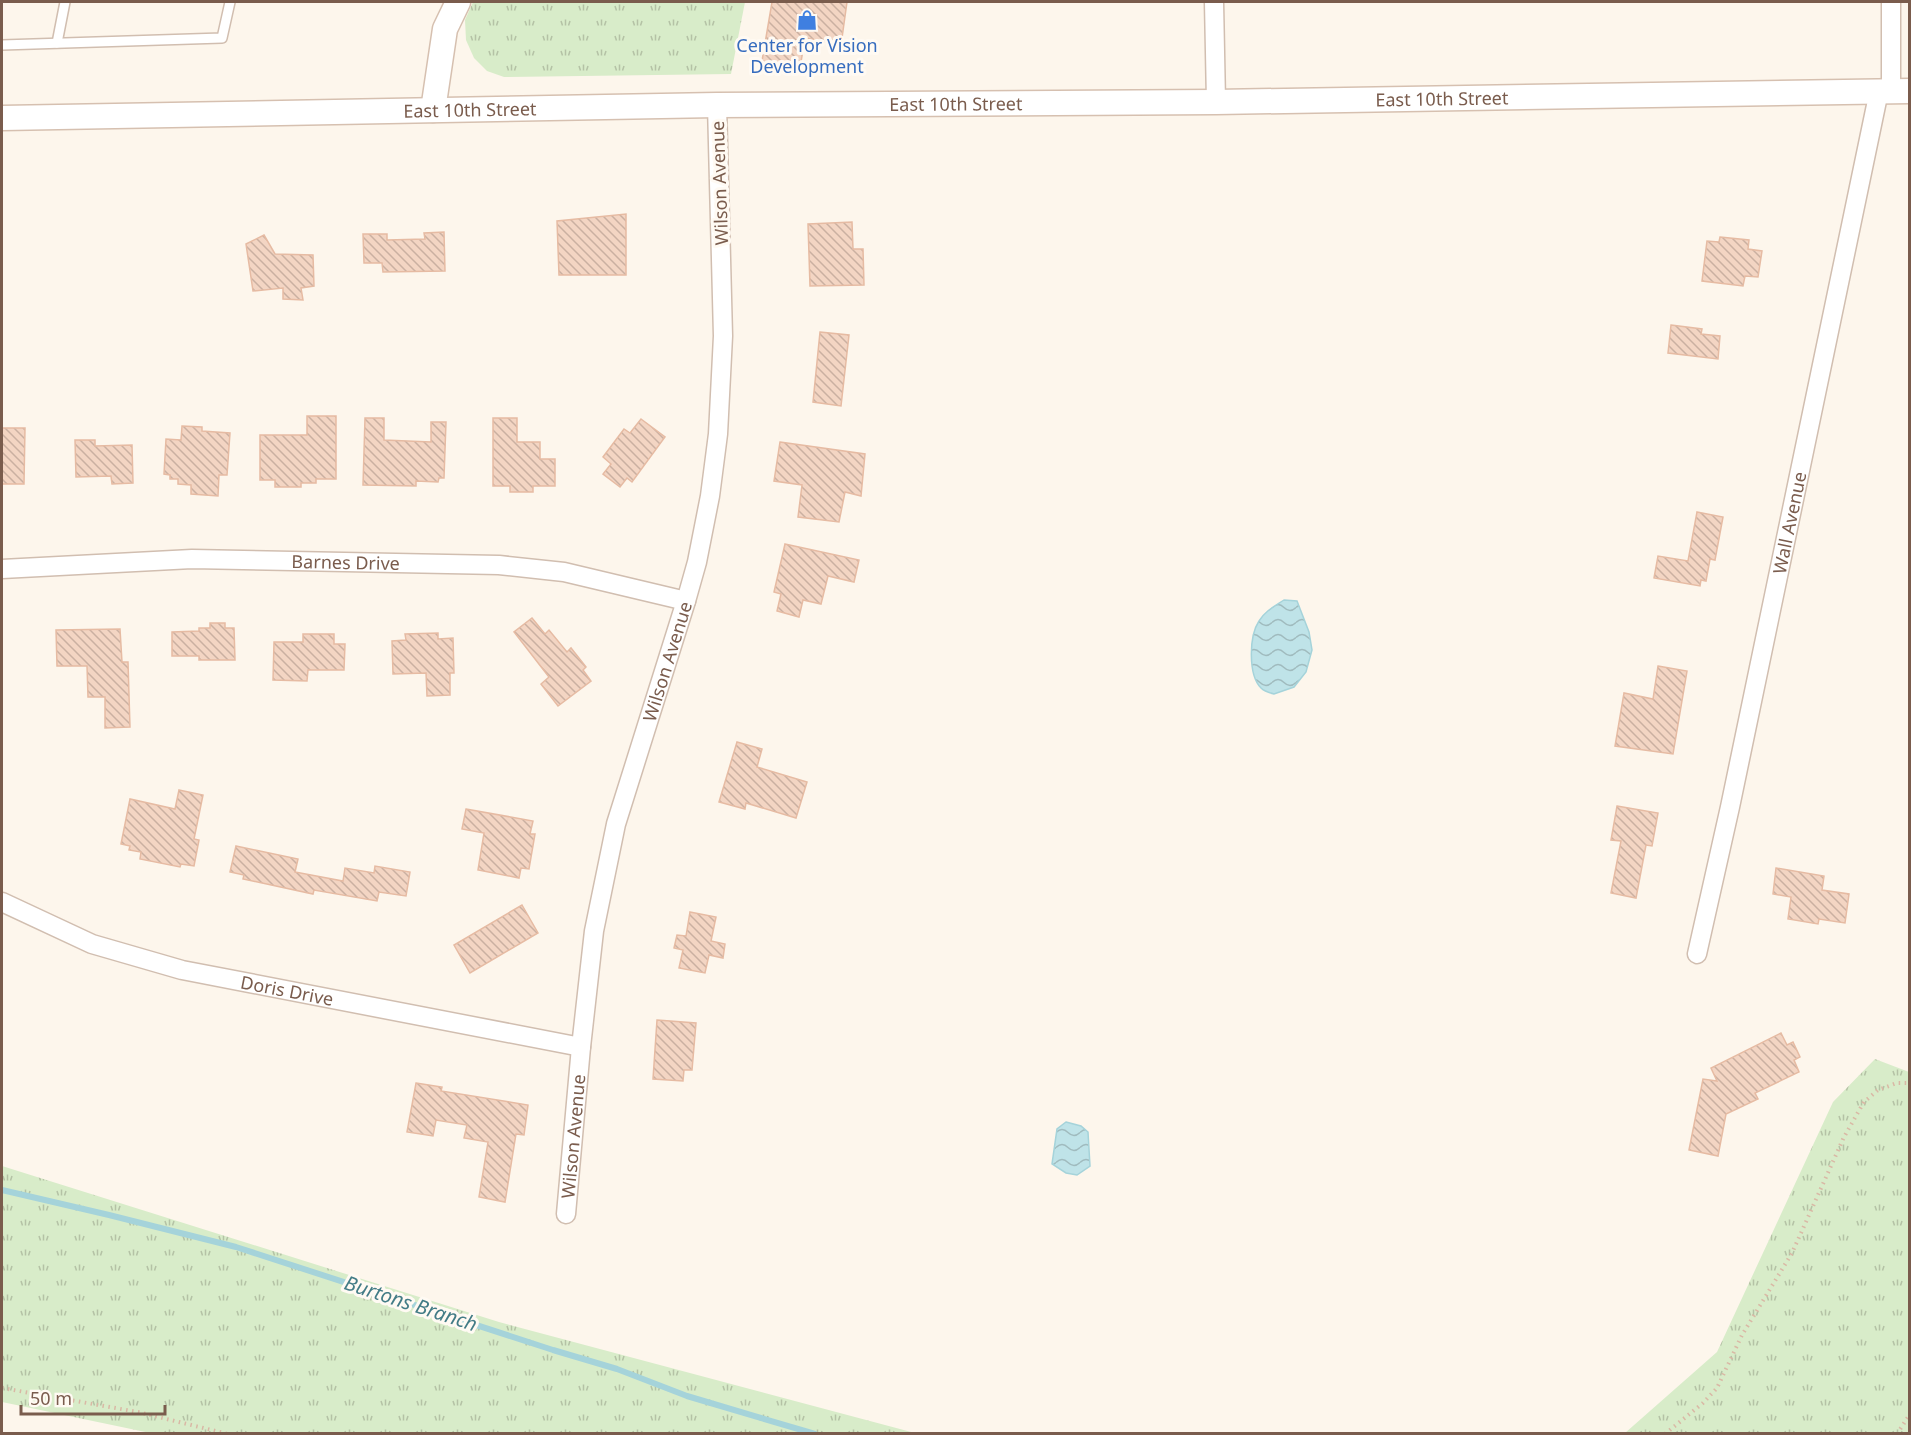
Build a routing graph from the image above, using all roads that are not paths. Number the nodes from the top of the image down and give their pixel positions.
1 (65, 2) edge
2 (230, 2) edge
3 (458, 2) edge
4 (1214, 2) edge
5 (1891, 2) edge
6 (57, 43) junction
7 (2, 45) edge
8 (1893, 91) edge
9 (1216, 102) junction
10 (717, 105) junction
11 (434, 110) junction
12 (2, 118) edge
13 (2, 568) edge
14 (686, 601) junction
15 (2, 902) edge
16 (1697, 954) dead end
17 (580, 1047) junction
18 (566, 1214) dead end

1 - 6 lane
2 - 6 lane
3 - 11 main road
4 - 9 street
5 - 8 street, Wall Avenue
6 - 7 lane
8 - 9 main road, East 10th Street
8 - 16 street, Wall Avenue
9 - 10 main road, East 10th Street
10 - 11 main road, East 10th Street
10 - 14 street, Wilson Avenue
11 - 12 main road, East 10th Street
13 - 14 street, Barnes Drive
14 - 17 street, Wilson Avenue
15 - 17 street, Doris Drive
17 - 18 street, Wilson Avenue

